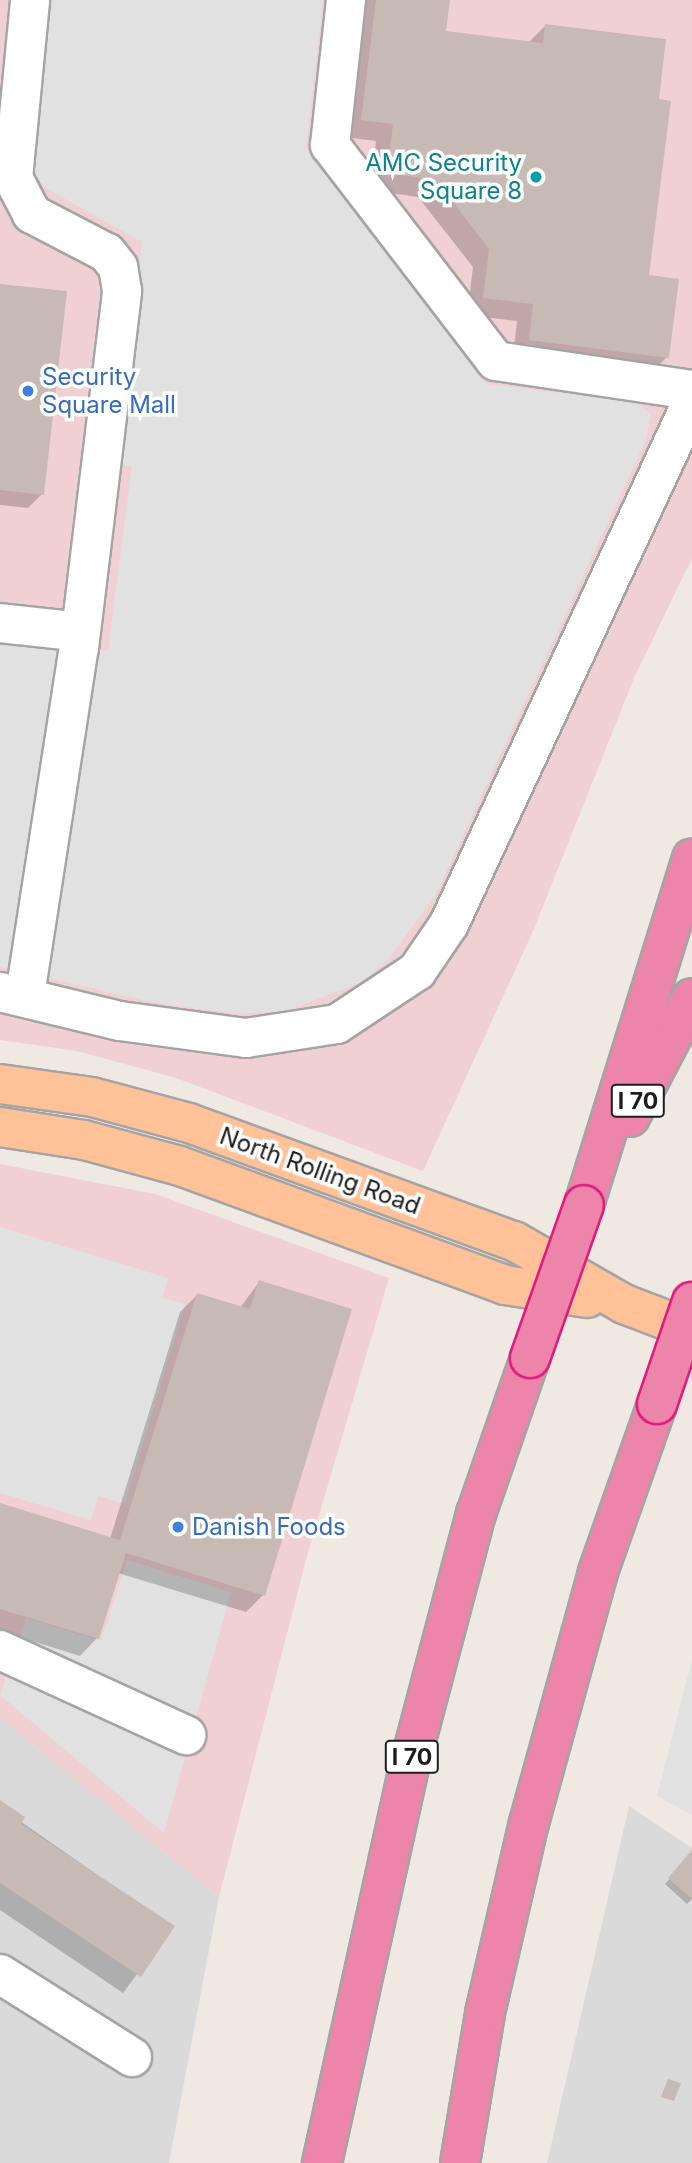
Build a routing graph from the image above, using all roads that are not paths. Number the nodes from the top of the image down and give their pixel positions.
1 (30, 0) edge
2 (346, 0) edge
3 (692, 390) edge
4 (692, 402) edge
5 (0, 623) edge
6 (81, 632) junction
7 (692, 858) edge
8 (13, 993) edge
9 (692, 998) edge
10 (0, 1084) edge
11 (0, 1127) edge
12 (584, 1205) junction
13 (692, 1303) edge
14 (624, 1304) junction
15 (692, 1330) edge
16 (0, 1650) edge
17 (186, 1735) dead end
18 (0, 1974) edge
19 (132, 2057) dead end
20 (322, 2163) edge
21 (460, 2163) edge

1 - 6 street
2 - 3 street
4 - 8 street
5 - 6 street
6 - 8 street
7 - 12 highway
9 - 12 highway, I 70
10 - 14 main road, North Rolling Road
11 - 14 main road, North Rolling Road
12 - 20 highway, I 70, bridge
13 - 21 highway, bridge
14 - 15 main road, North Rolling Road
16 - 17 street
18 - 19 street

